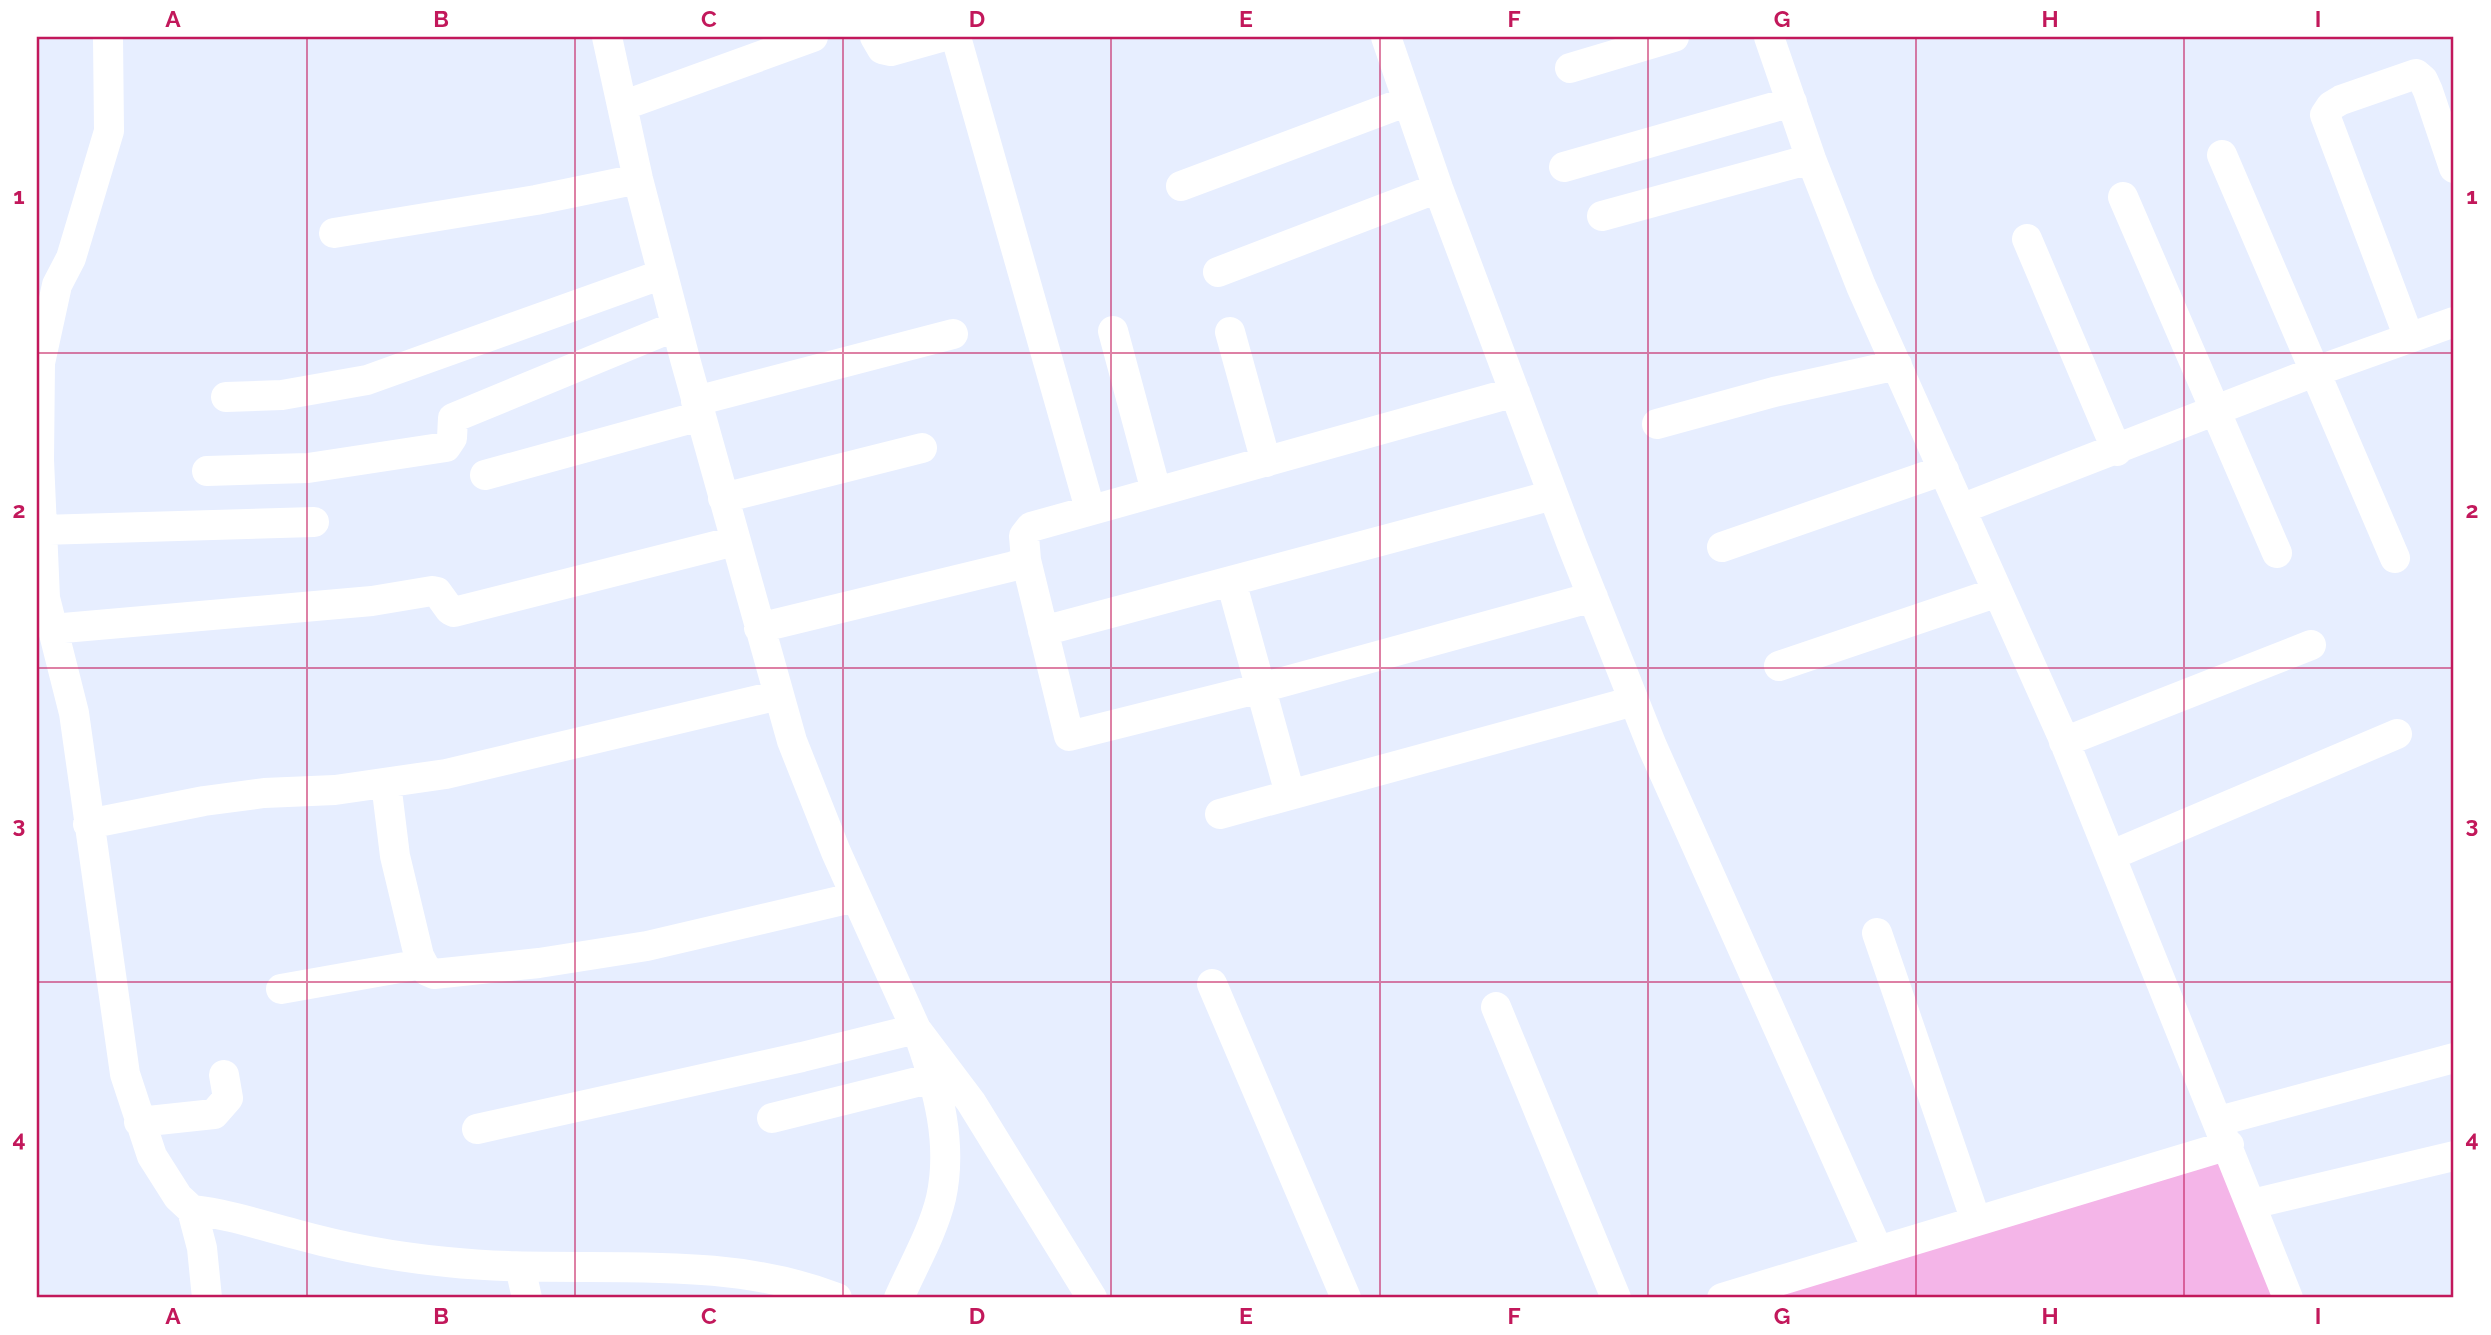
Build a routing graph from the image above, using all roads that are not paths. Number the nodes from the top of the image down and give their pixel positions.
1 (108, 37) edge
2 (607, 37) edge
3 (813, 37) edge
4 (875, 37) edge
5 (941, 37) edge
6 (956, 37) edge
7 (1387, 37) edge
8 (1674, 37) edge
9 (1769, 37) edge
10 (1570, 68) dead end
11 (1408, 101) junction
12 (1792, 102) junction
13 (622, 106) junction
14 (2222, 155) dead end
15 (1811, 159) junction
16 (1564, 167) dead end
17 (2454, 169) edge
18 (638, 179) junction
19 (1181, 186) dead end
20 (1438, 187) junction
21 (2123, 197) dead end
22 (1602, 216) dead end
23 (334, 233) dead end
24 (2027, 239) dead end
25 (1218, 272) dead end
26 (663, 274) junction
27 (2454, 322) edge
28 (676, 326) junction
29 (1113, 331) dead end
30 (1230, 332) dead end
31 (953, 334) dead end
32 (2409, 338) junction
33 (1897, 365) junction
34 (2314, 372) junction
35 (1515, 392) junction
36 (226, 397) dead end
37 (698, 408) junction
38 (2216, 411) junction
39 (1657, 424) dead end
40 (922, 448) dead end
41 (2117, 451) junction
42 (1266, 462) junction
43 (1944, 470) junction
44 (207, 471) dead end
45 (485, 475) dead end
46 (1156, 491) junction
47 (1553, 495) junction
48 (723, 498) junction
49 (1090, 509) junction
50 (1961, 509) junction
51 (314, 522) dead end
52 (41, 530) junction
53 (735, 541) junction
54 (1722, 547) dead end
55 (2277, 554) dead end
56 (2395, 558) dead end
57 (1026, 560) junction
58 (1231, 581) junction
59 (1998, 592) junction
60 (1593, 597) junction
61 (759, 628) junction
62 (52, 629) junction
63 (1043, 631) junction
64 (2311, 645) dead end
65 (1779, 666) dead end
66 (1261, 688) junction
67 (779, 695) junction
68 (1634, 701) junction
69 (2397, 734) dead end
70 (2064, 742) junction
71 (386, 783) junction
72 (1290, 794) junction
73 (1220, 814) dead end
74 (88, 824) junction
75 (2112, 855) junction
76 (856, 897) junction
77 (1877, 933) dead end
78 (422, 964) junction
79 (1212, 984) dead end
80 (281, 989) dead end
81 (1496, 1007) dead end
82 (916, 1028) junction
83 (2454, 1058) edge
84 (224, 1074) dead end
85 (933, 1079) junction
86 (772, 1118) dead end
87 (139, 1122) junction
88 (477, 1129) dead end
89 (2224, 1133) junction
90 (2454, 1156) edge
91 (2252, 1203) junction
92 (192, 1210) junction
93 (1976, 1221) junction
94 (1878, 1251) junction
95 (520, 1267) junction
96 (207, 1298) edge
97 (527, 1298) edge
98 (837, 1298) edge
99 (899, 1298) edge
100 (1092, 1298) edge
101 (1346, 1298) edge
102 (1616, 1298) edge
103 (1722, 1298) edge
104 (2288, 1298) edge

1 - 52 street
2 - 13 street
3 - 13 street
4 - 5 street
6 - 49 street
7 - 11 street
8 - 10 street
9 - 12 street
11 - 19 street
11 - 20 street
12 - 15 street
12 - 16 street
13 - 18 street
14 - 34 street
15 - 22 street
15 - 33 street
17 - 32 street
18 - 23 street
18 - 26 street
20 - 25 street
20 - 35 street
21 - 38 street
24 - 41 street
26 - 28 street
26 - 36 street
27 - 32 street
28 - 37 street
28 - 44 street
29 - 46 street
30 - 42 street
31 - 37 street
32 - 34 street
33 - 39 street
33 - 43 street
34 - 38 street
34 - 56 street
35 - 42 street
35 - 47 street
37 - 45 street
37 - 48 street
38 - 41 street
38 - 55 street
40 - 48 street
41 - 50 street
42 - 46 street
43 - 50 street
43 - 54 street
46 - 49 street
47 - 58 street
47 - 60 street
48 - 53 street
49 - 57 street
50 - 59 street
51 - 52 street
52 - 62 street
53 - 61 street
53 - 62 street
57 - 61 street
57 - 63 street
58 - 63 street
58 - 66 street
59 - 65 street
59 - 70 street
60 - 66 street
60 - 68 street
61 - 67 street
62 - 74 street
63 - 66 street
64 - 70 street
66 - 72 street
67 - 71 street
67 - 76 street
68 - 72 street
68 - 94 street
69 - 75 street
70 - 75 street
71 - 74 street
71 - 78 street
72 - 73 street
74 - 87 street
75 - 89 street
76 - 78 street
76 - 82 street
77 - 93 street
78 - 80 street
79 - 101 street
81 - 102 street
82 - 85 street
82 - 88 street
82 - 100 street
83 - 89 street
84 - 87 street
85 - 86 street
85 - 99 street
87 - 92 street
89 - 91 street
89 - 93 street
90 - 91 street
91 - 104 street
92 - 95 street
92 - 96 street
93 - 94 street
94 - 103 street
95 - 97 street
95 - 98 street

